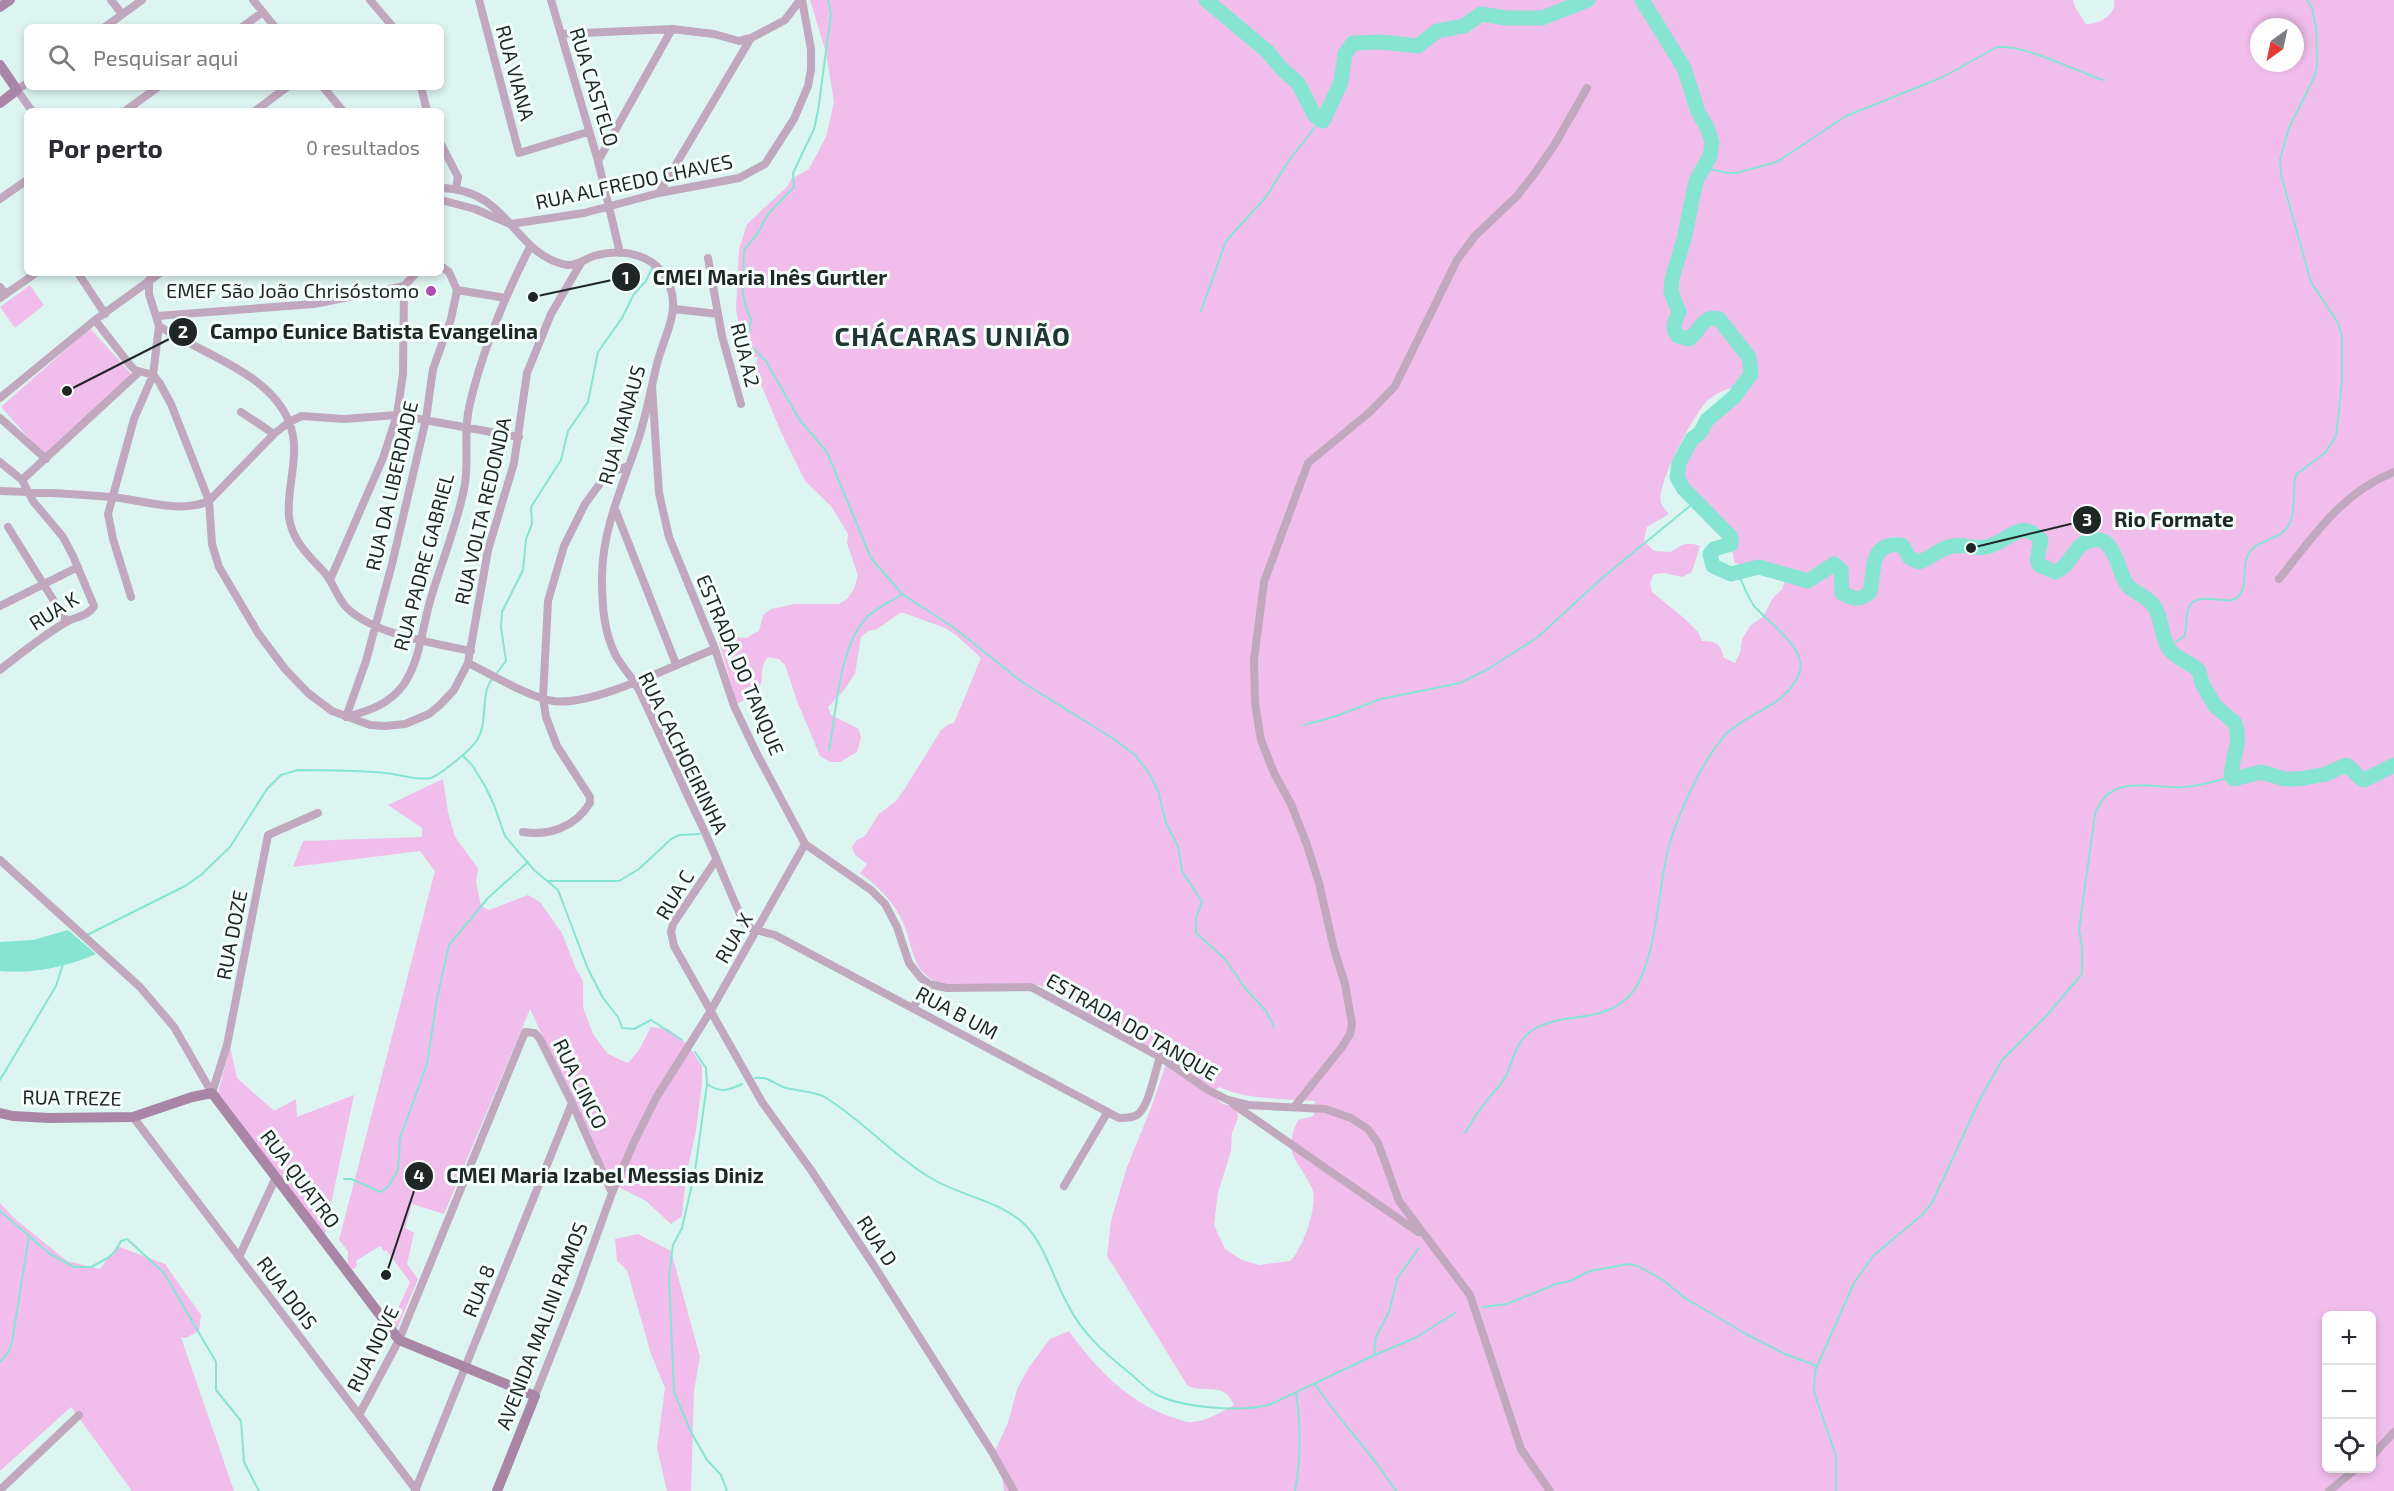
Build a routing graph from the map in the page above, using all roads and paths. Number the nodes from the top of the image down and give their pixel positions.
1 (10, 0) edge
2 (111, 0) edge
3 (142, 0) edge
4 (254, 0) edge
5 (370, 0) edge
6 (479, 0) edge
7 (801, 0) edge
8 (552, 1) edge
9 (0, 7) edge
10 (263, 12) junction
11 (122, 14) junction
12 (109, 24) edge
13 (247, 24) edge
14 (273, 24) edge
15 (390, 24) edge
16 (672, 29) junction
17 (561, 34) junction
18 (751, 38) junction
19 (0, 65) edge
20 (24, 85) edge
21 (1587, 88) dead end
22 (18, 90) junction
23 (154, 90) edge
24 (283, 90) edge
25 (326, 90) edge
26 (423, 90) edge
27 (0, 104) edge
28 (30, 108) edge
29 (128, 108) edge
30 (259, 108) edge
31 (340, 108) edge
32 (426, 108) edge
33 (588, 132) junction
34 (444, 150) edge
35 (598, 160) junction
36 (24, 182) edge
37 (444, 188) edge
38 (456, 188) junction
39 (659, 193) junction
40 (0, 199) edge
41 (444, 201) edge
42 (609, 205) junction
43 (511, 224) junction
44 (530, 246) junction
45 (620, 253) junction
46 (708, 258) dead end
47 (581, 263) junction
48 (444, 268) edge
49 (32, 276) edge
50 (80, 276) edge
51 (146, 276) edge
52 (413, 276) edge
53 (404, 286) junction
54 (0, 287) edge
55 (457, 290) junction
56 (3, 296) edge
57 (506, 298) junction
58 (674, 309) junction
59 (105, 314) junction
60 (718, 314) junction
61 (157, 316) junction
62 (95, 320) junction
63 (159, 326) junction
64 (139, 372) junction
65 (153, 375) junction
66 (652, 386) junction
67 (0, 398) edge
68 (741, 404) dead end
69 (242, 412) dead end
70 (397, 415) junction
71 (0, 418) edge
72 (426, 419) junction
73 (290, 422) junction
74 (465, 427) junction
75 (274, 434) junction
76 (519, 437) junction
77 (46, 459) junction
78 (0, 462) edge
79 (628, 466) junction
80 (2394, 472) edge
81 (22, 480) junction
82 (0, 491) edge
83 (27, 492) junction
84 (112, 497) junction
85 (209, 501) junction
86 (615, 509) junction
87 (8, 526) dead end
88 (78, 567) junction
89 (2279, 579) dead end
90 (330, 580) junction
91 (43, 584) junction
92 (131, 597) dead end
93 (0, 606) edge
94 (67, 622) junction
95 (375, 625) junction
96 (421, 640) junction
97 (715, 649) junction
98 (471, 651) junction
99 (468, 663) junction
100 (676, 664) junction
101 (0, 670) edge
102 (635, 683) junction
103 (543, 698) junction
104 (346, 717) junction
105 (318, 813) dead end
106 (523, 832) dead end
107 (806, 844) junction
108 (0, 860) edge
109 (716, 860) junction
110 (757, 931) junction
111 (929, 984) junction
112 (914, 1007) junction
113 (710, 1012) junction
114 (525, 1032) joint
115 (688, 1047) joint
116 (1160, 1057) junction
117 (212, 1093) junction
118 (1228, 1100) junction
119 (572, 1103) junction
120 (1295, 1106) junction
121 (0, 1113) edge
122 (1107, 1113) junction
123 (133, 1117) junction
124 (276, 1177) junction
125 (1064, 1186) dead end
126 (612, 1193) junction
127 (1424, 1236) junction
128 (239, 1257) junction
129 (399, 1340) junction
130 (466, 1368) junction
131 (535, 1396) junction
132 (79, 1415) dead end
133 (359, 1415) junction
134 (2394, 1432) edge
135 (2376, 1452) edge
136 (2351, 1473) edge
137 (0, 1490) edge
138 (416, 1490) edge
139 (497, 1491) edge
140 (1014, 1491) edge
141 (1550, 1491) edge
142 (2329, 1491) edge

1 - 9 street
2 - 11 street
3 - 11 street
4 - 10 street
5 - 15 street
6 - 33 street, RUA VIANA
7 - 18 street
7 - 39 street, RUA ALFREDO CHAVES
8 - 17 street, RUA CASTELO
10 - 13 street
10 - 14 street
11 - 12 street
16 - 17 street
16 - 18 street
16 - 35 street
17 - 33 street, RUA CASTELO
18 - 39 street
19 - 22 street
20 - 22 street
21 - 120 street
22 - 27 street
22 - 28 street
23 - 29 street
24 - 30 street
25 - 31 street
26 - 32 street
33 - 35 street, RUA CASTELO
34 - 38 street
35 - 42 street, RUA CASTELO
36 - 40 street
37 - 38 street
38 - 43 street
39 - 42 street, RUA ALFREDO CHAVES
41 - 43 street
42 - 43 street, RUA ALFREDO CHAVES
42 - 45 street, RUA CASTELO
43 - 44 street
44 - 47 street
44 - 57 street, RUA PADRE GABRIEL
45 - 47 street
45 - 58 street
46 - 60 street, RUA A2
47 - 76 street, RUA VOLTA REDONDA
48 - 55 street
49 - 56 street
50 - 59 street
51 - 59 street
51 - 61 street
52 - 53 street
53 - 61 street
53 - 70 street
54 - 56 street
55 - 57 street
55 - 72 street, RUA DA LIBERDADE
57 - 74 street, RUA PADRE GABRIEL
58 - 60 street, RUA A2
58 - 66 street, RUA MANAUS
59 - 62 street
60 - 68 street, RUA A2
61 - 63 street
62 - 64 street
62 - 67 street
63 - 65 street
63 - 73 street
64 - 65 street
64 - 77 street
65 - 84 street
65 - 85 street, RUA VOLTA REDONDA
66 - 79 street, RUA MANAUS
66 - 97 street, ESTRADA DO TANQUE
69 - 75 street
70 - 72 street
70 - 73 street
70 - 90 street
71 - 77 street
72 - 74 street
72 - 95 street, RUA DA LIBERDADE
73 - 75 street
73 - 90 street
74 - 76 street
74 - 96 street, RUA PADRE GABRIEL
75 - 85 street
76 - 98 street, RUA VOLTA REDONDA
77 - 81 street
78 - 81 street
79 - 86 street, RUA MANAUS
79 - 103 street
80 - 89 street
81 - 83 street
82 - 83 street
83 - 84 street
83 - 88 street
84 - 85 street
84 - 92 street
85 - 104 street, RUA VOLTA REDONDA
86 - 100 street, RUA MANAUS
86 - 102 street, RUA CACHOEIRINHA
87 - 91 street
88 - 91 street
88 - 94 street, RUA K
90 - 95 street
91 - 93 street
91 - 94 street
94 - 101 street, RUA K
95 - 96 street
95 - 104 street, RUA DA LIBERDADE
96 - 98 street
96 - 104 street, RUA PADRE GABRIEL
97 - 100 street
97 - 107 street, ESTRADA DO TANQUE
98 - 99 street, RUA VOLTA REDONDA
99 - 103 street
99 - 104 street, RUA VOLTA REDONDA
100 - 102 street
102 - 103 street
102 - 109 street, RUA CACHOEIRINHA
103 - 106 street
105 - 117 street, RUA DOZE
107 - 110 street, RUA X
107 - 111 street, ESTRADA DO TANQUE
108 - 117 street, RUA QUATRO
109 - 110 street, RUA CACHOEIRINHA
109 - 113 street, RUA C
110 - 112 street, RUA B UM
110 - 113 street, RUA X
111 - 112 street
111 - 116 street, ESTRADA DO TANQUE
112 - 122 street, RUA B UM
113 - 115 street, RUA X
113 - 140 street, RUA D
114 - 119 street, RUA CINCO
114 - 129 street, RUA NOVE
115 - 126 street, AVENIDA MALINI RAMOS
116 - 118 street, ESTRADA DO TANQUE
116 - 122 street, RUA B UM
117 - 123 street, RUA TREZE
117 - 124 street, RUA QUATRO
118 - 120 street, ESTRADA DO TANQUE
118 - 127 street
119 - 126 street, RUA CINCO
119 - 130 street, RUA 8
120 - 127 street, ESTRADA DO TANQUE
121 - 123 street, RUA TREZE
122 - 125 street
123 - 128 street, RUA DOIS
124 - 128 street
124 - 129 street, RUA QUATRO
126 - 131 street, AVENIDA MALINI RAMOS
127 - 141 street, ESTRADA DO TANQUE
128 - 133 street, RUA DOIS
129 - 130 street
129 - 133 street, RUA NOVE
130 - 131 street
130 - 138 street, RUA 8
131 - 139 street, AVENIDA MALINI RAMOS
132 - 137 street
133 - 138 street, RUA DOIS
134 - 135 street
136 - 142 street

